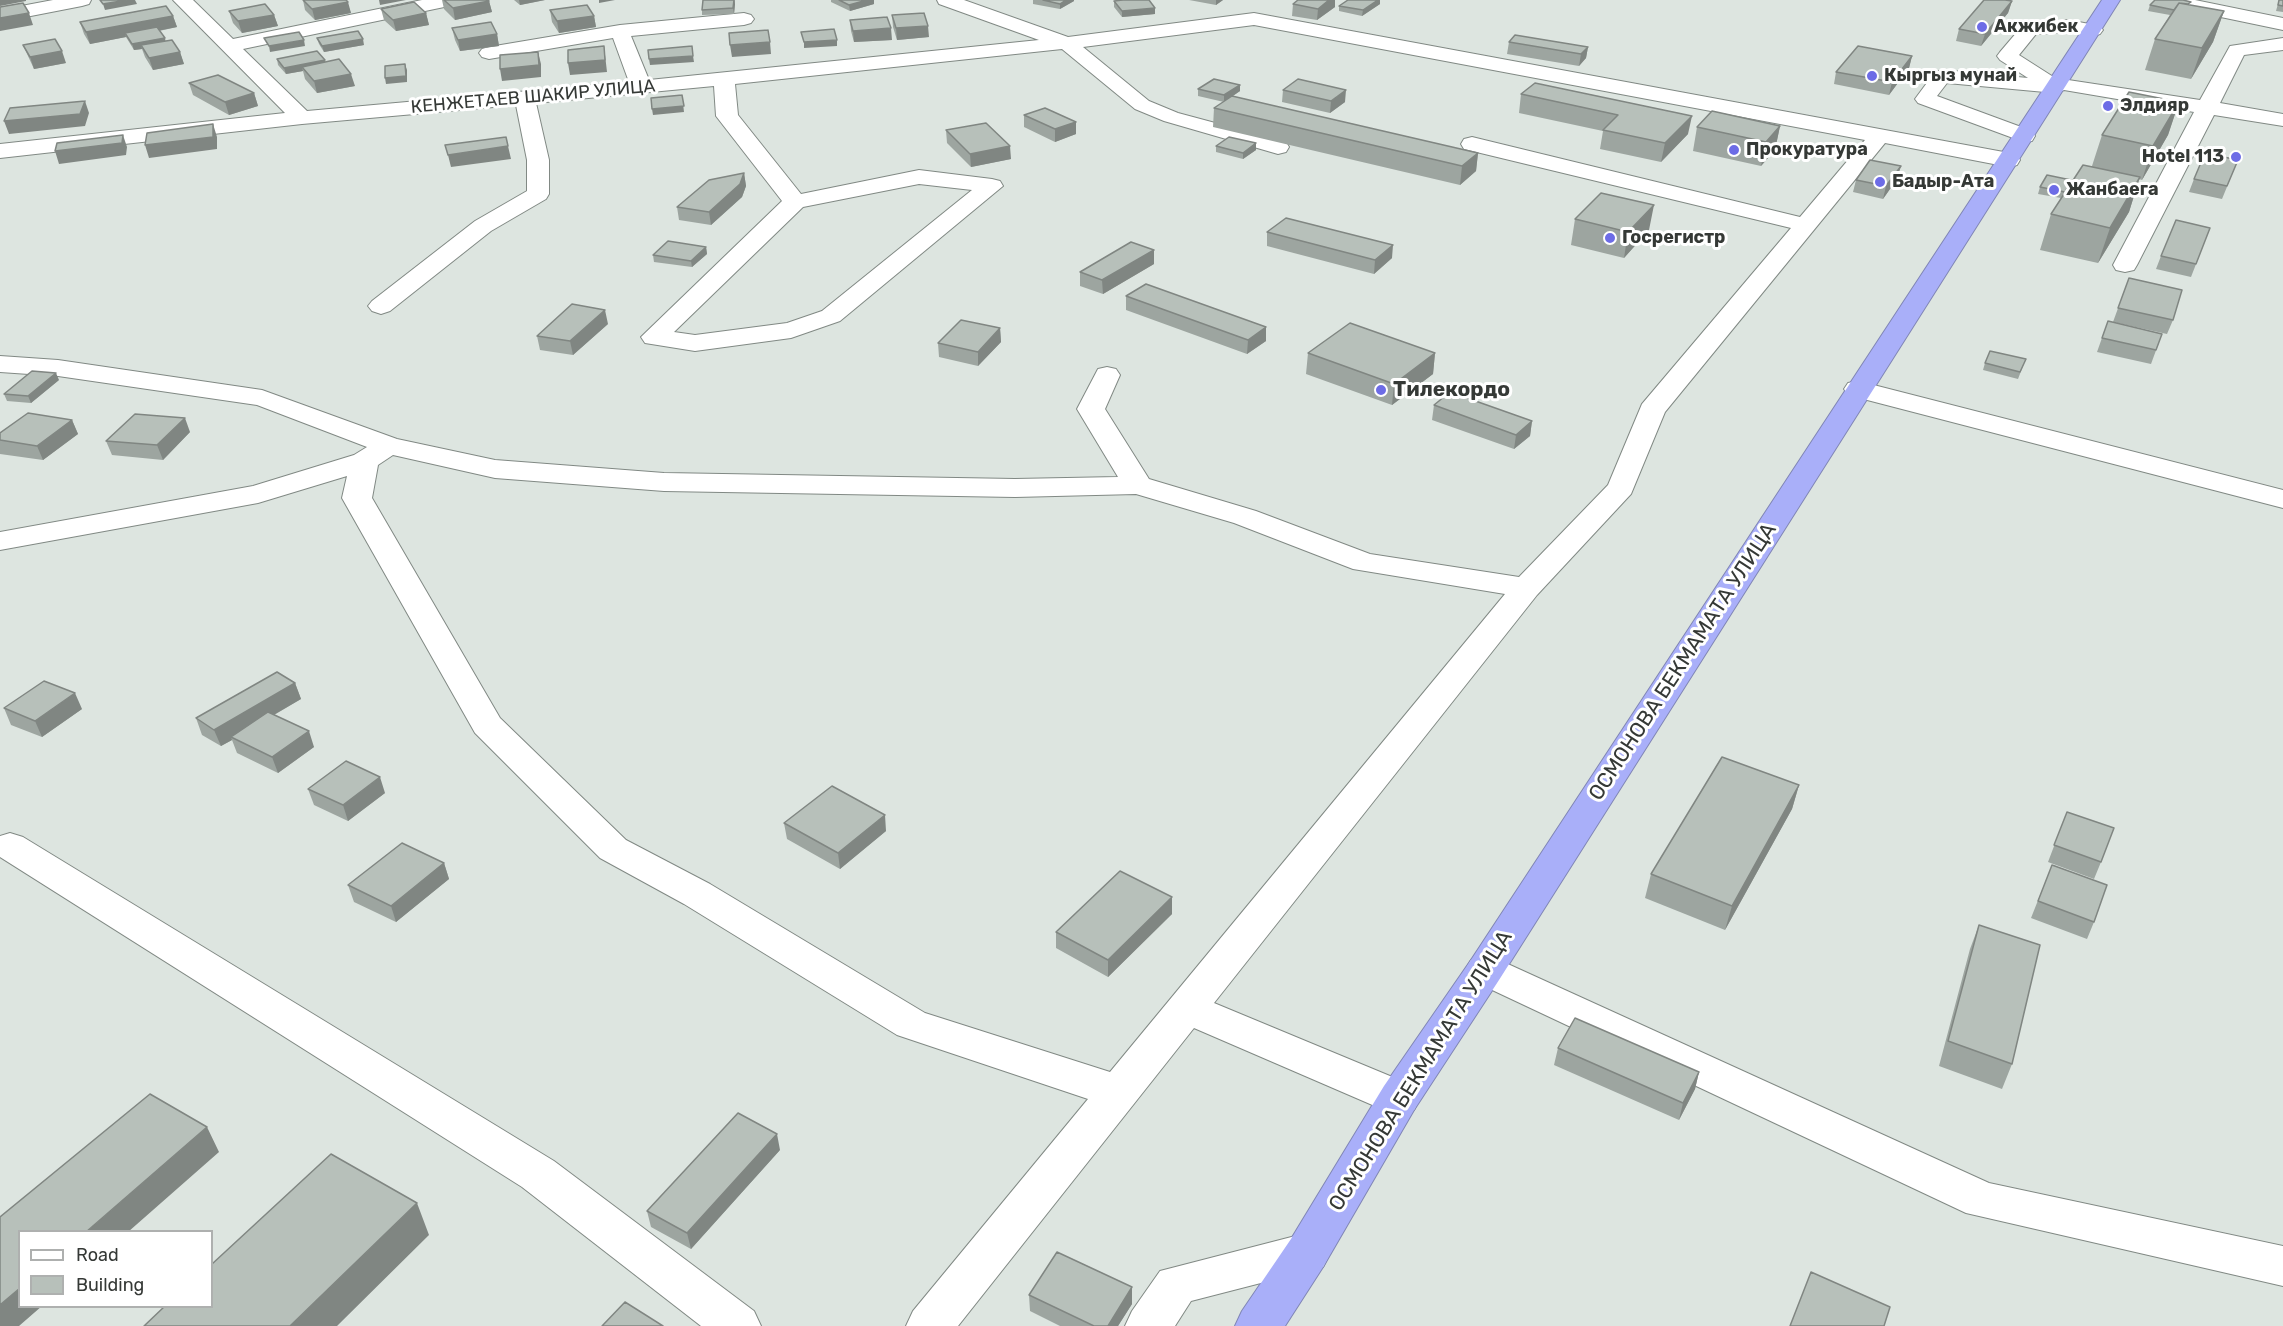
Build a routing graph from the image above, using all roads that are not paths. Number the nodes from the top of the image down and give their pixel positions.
1 (82, 0) edge
2 (182, 0) edge
3 (449, 0) edge
4 (946, 0) edge
5 (2106, 0) edge
6 (2111, 0) edge
7 (2168, 0) edge
8 (1273, 6) dead end
9 (0, 16) edge
10 (744, 19) dead end
11 (1254, 19) junction
12 (2283, 29) edge
13 (2093, 30) junction
14 (620, 31) junction
15 (1066, 43) junction
16 (229, 46) junction
17 (489, 53) edge
18 (724, 80) junction
19 (2057, 85) junction
20 (641, 87) junction
21 (525, 98) junction
22 (2209, 107) junction
23 (302, 118) junction
24 (2283, 120) edge
25 (1879, 137) junction
26 (1472, 144) dead end
27 (1278, 147) edge
28 (2017, 148) junction
29 (0, 151) edge
30 (795, 202) junction
31 (1806, 225) junction
32 (2125, 265) dead end
33 (381, 306) dead end
34 (0, 364) edge
35 (1107, 375) dead end
36 (1858, 389) junction
37 (377, 453) junction
38 (1138, 485) junction
39 (2283, 499) edge
40 (0, 541) edge
41 (1526, 588) junction
42 (10, 846) dead end
43 (1485, 970) junction
44 (1187, 1008) junction
45 (1119, 1092) junction
46 (1400, 1098) junction
47 (1307, 1253) junction
48 (2283, 1266) edge
49 (737, 1326) edge
50 (930, 1326) edge
51 (1149, 1326) edge
52 (1259, 1326) edge

1 - 9 street
2 - 16 street
3 - 16 street
4 - 15 street
5 - 6 street
6 - 13 highway, ОСМОНОВА БЕКМАМАТА УЛИЦА
7 - 12 street
8 - 11 street
10 - 14 street
11 - 15 street, КЕНЖЕТАЕВ ШАКИР УЛИЦА
11 - 25 street
12 - 22 street
13 - 19 highway, ОСМОНОВА БЕКМАМАТА УЛИЦА
13 - 19 street
14 - 17 street
14 - 20 street
15 - 18 street, КЕНЖЕТАЕВ ШАКИР УЛИЦА
15 - 27 street
16 - 23 street
18 - 20 street, КЕНЖЕТАЕВ ШАКИР УЛИЦА
18 - 30 street
19 - 22 street
19 - 28 highway, ОСМОНОВА БЕКМАМАТА УЛИЦА
19 - 28 street
20 - 21 street, КЕНЖЕТАЕВ ШАКИР УЛИЦА
21 - 23 street, КЕНЖЕТАЕВ ШАКИР УЛИЦА
21 - 33 street
22 - 24 street
22 - 32 street
23 - 29 street, КЕНЖЕТАЕВ ШАКИР УЛИЦА
25 - 28 street
25 - 31 street
26 - 31 street
28 - 36 highway, ОСМОНОВА БЕКМАМАТА УЛИЦА
30 - 30 street
31 - 41 street
34 - 37 street
35 - 38 street
36 - 39 street
36 - 43 highway, ОСМОНОВА БЕКМАМАТА УЛИЦА
37 - 38 street
37 - 40 street
37 - 45 street
38 - 41 street
41 - 44 street
42 - 49 street
43 - 46 highway, ОСМОНОВА БЕКМАМАТА УЛИЦА
43 - 48 street
44 - 45 street
44 - 46 street
45 - 50 street
46 - 47 highway, ОСМОНОВА БЕКМАМАТА УЛИЦА
47 - 51 street
47 - 52 highway, ОСМОНОВА БЕКМАМАТА УЛИЦА

